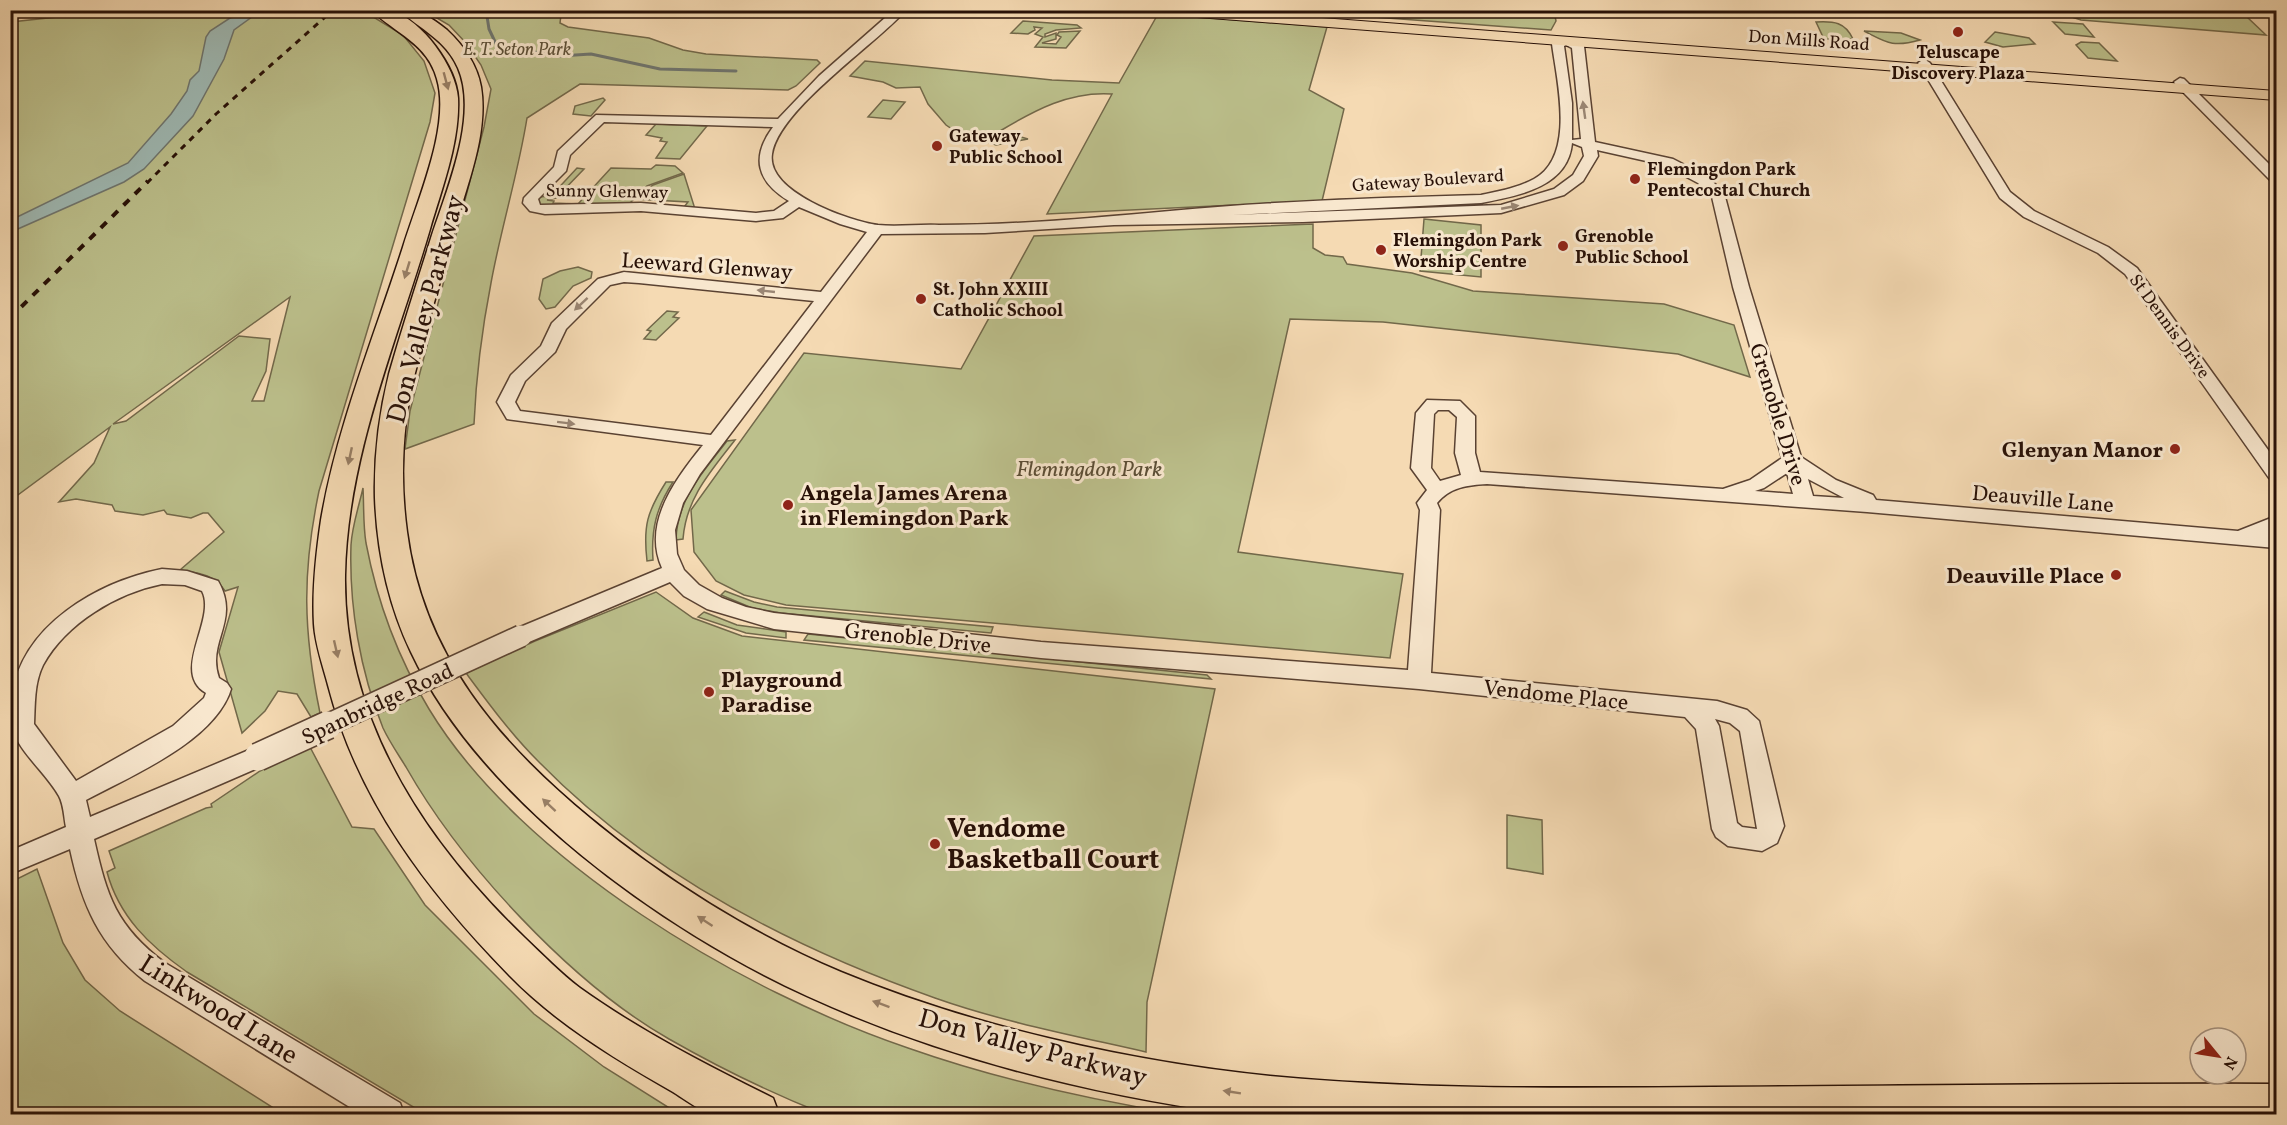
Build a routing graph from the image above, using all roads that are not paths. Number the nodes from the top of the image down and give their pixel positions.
1 (379, 10) edge
2 (407, 10) edge
3 (891, 10) edge
4 (900, 10) edge
5 (1158, 10) edge
6 (1239, 10) edge
7 (882, 24) junction
8 (1567, 41) junction
9 (1926, 66) junction
10 (1561, 76) junction
11 (1580, 76) junction
12 (2184, 85) junction
13 (2277, 89) edge
14 (2277, 96) edge
15 (782, 123) junction
16 (1568, 141) junction
17 (1590, 144) junction
18 (2277, 178) edge
19 (798, 202) junction
20 (1378, 210) junction
21 (877, 229) junction
22 (824, 297) junction
23 (716, 441) junction
24 (1792, 460) junction
25 (2276, 474) edge
26 (1472, 480) junction
27 (1719, 495) junction
28 (1433, 500) junction
29 (1805, 502) junction
30 (1886, 508) junction
31 (2277, 524) edge
32 (2239, 539) junction
33 (2277, 541) edge
34 (673, 572) junction
35 (1419, 680) junction
36 (1692, 709) junction
37 (72, 795) junction
38 (81, 834) junction
39 (10, 863) edge
40 (2277, 1106) edge
41 (389, 1114) edge
42 (757, 1114) edge

1 -> 42 highway, Don Valley Parkway
40 -> 2 highway, Don Valley Parkway
3 - 7 street, Gateway Boulevard
4 - 7 street, Gateway Boulevard
5 - 8 main road, Don Mills Road
6 - 9 main road, Don Mills Road
7 - 15 street, Gateway Boulevard
8 - 9 main road, Don Mills Road
8 - 10 street, Gateway Boulevard
8 - 11 street, Gateway Boulevard
9 - 12 main road, Don Mills Road
9 - 25 street, St Dennis Drive
10 - 11 street
10 - 16 street, Gateway Boulevard
17 -> 11 street, Gateway Boulevard
12 - 13 main road, Don Mills Road
12 - 14 main road, Don Mills Road
12 - 18 street
15 - 19 street, Gateway Boulevard
15 - 19 street, Sunny Glenway
16 - 17 street, Grenoble Drive
16 - 20 street, Gateway Boulevard
20 -> 17 street, Gateway Boulevard
17 - 24 street, Grenoble Drive
19 - 21 street, Gateway Boulevard
20 - 21 street, Gateway Boulevard
21 - 22 street, Grenoble Drive
22 - 23 street, Grenoble Drive
22 -> 23 street, Leeward Glenway
23 - 34 street, Grenoble Drive
24 - 27 street
24 - 29 street, Grenoble Drive
24 - 30 street
26 - 27 street, Grenoble Drive
26 - 28 street
26 - 28 street
27 - 29 street, Grenoble Drive
28 - 35 street
29 - 30 street, Deauville Lane
30 - 32 street, Deauville Lane
31 - 32 street
32 - 33 street, Deauville Lane
34 - 35 street, Grenoble Drive
34 - 38 street, Spanbridge Road, bridge
35 - 36 street, Vendome Place
36 - 36 street, Vendome Place
37 - 37 street
37 - 38 street, Linkwood Lane
38 - 39 street, Spanbridge Road
38 - 41 street, Linkwood Lane

